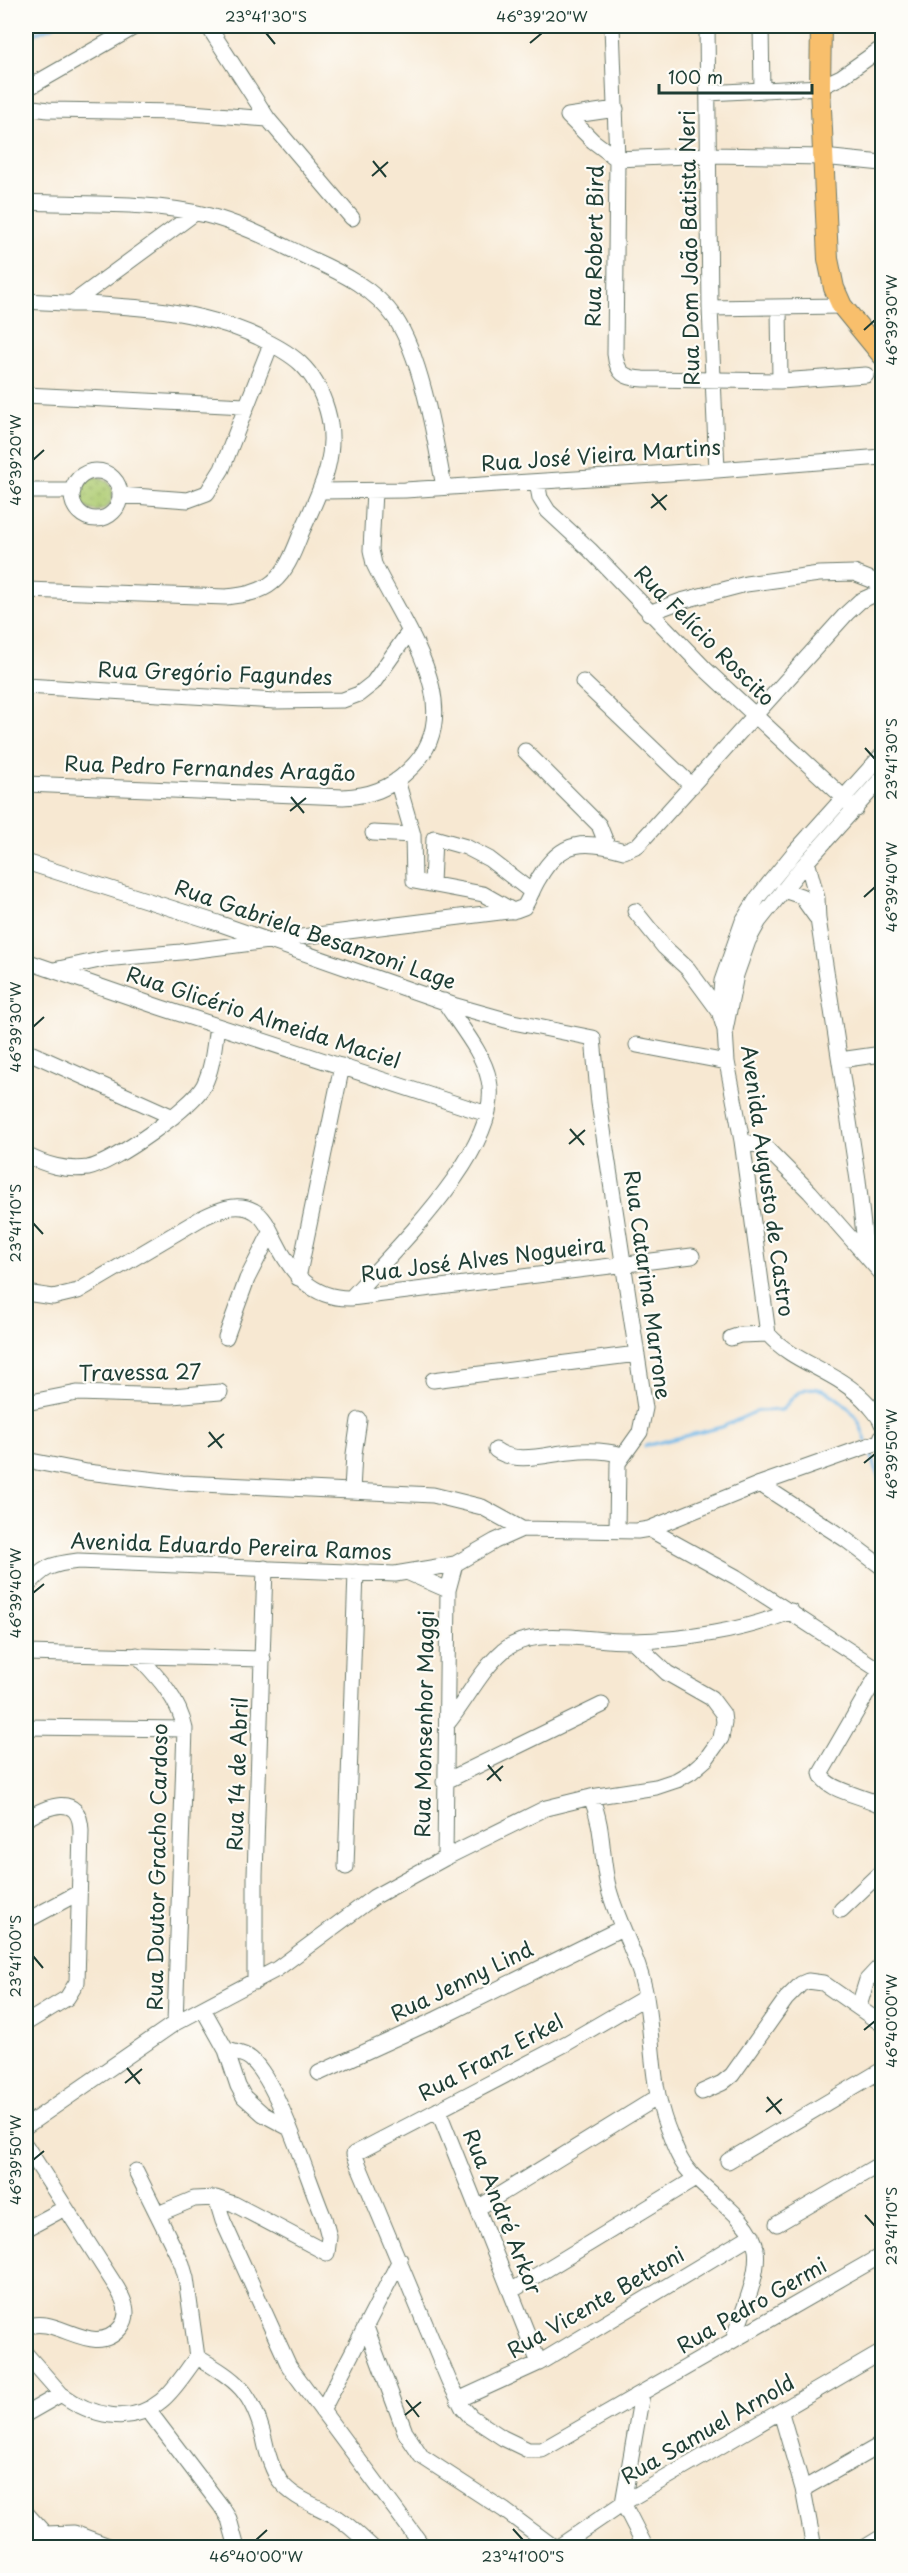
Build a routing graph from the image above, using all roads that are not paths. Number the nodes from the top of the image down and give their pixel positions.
1 (136, 26) edge
2 (208, 26) edge
3 (612, 26) edge
4 (707, 26) edge
5 (761, 26) edge
6 (820, 26) edge
7 (882, 48) edge
8 (820, 87) junction
9 (26, 89) edge
10 (762, 91) junction
11 (708, 93) junction
12 (26, 107) edge
13 (616, 109) junction
14 (268, 119) junction
15 (710, 155) junction
16 (824, 157) junction
17 (617, 159) junction
18 (882, 163) edge
19 (26, 202) edge
20 (195, 213) junction
21 (352, 218) dead end
22 (26, 301) edge
23 (71, 304) junction
24 (842, 306) junction
25 (779, 307) junction
26 (710, 308) junction
27 (271, 344) junction
28 (882, 355) edge
29 (866, 375) dead end
30 (712, 379) junction
31 (780, 381) junction
32 (26, 395) edge
33 (245, 406) junction
34 (882, 457) edge
35 (717, 470) junction
36 (537, 482) junction
37 (444, 487) junction
38 (26, 491) edge
39 (73, 491) junction
40 (321, 491) junction
41 (375, 491) junction
42 (120, 495) junction
43 (882, 584) edge
44 (26, 590) edge
45 (882, 591) edge
46 (649, 613) junction
47 (409, 632) junction
48 (583, 682) dead end
49 (26, 686) edge
50 (754, 717) junction
51 (525, 751) dead end
52 (882, 755) edge
53 (882, 778) edge
54 (397, 780) junction
55 (26, 783) edge
56 (692, 786) junction
57 (843, 798) junction
58 (856, 809) junction
59 (373, 833) dead end
60 (413, 835) junction
61 (608, 845) junction
62 (807, 861) junction
63 (26, 862) edge
64 (432, 883) junction
65 (783, 890) junction
66 (532, 892) junction
67 (518, 909) junction
68 (635, 911) dead end
69 (818, 920) junction
70 (267, 940) junction
71 (26, 961) edge
72 (54, 970) junction
73 (444, 1001) junction
74 (719, 1011) junction
75 (217, 1026) junction
76 (725, 1030) junction
77 (593, 1038) joint
78 (637, 1045) dead end
79 (26, 1052) edge
80 (882, 1054) edge
81 (840, 1060) junction
82 (727, 1062) junction
83 (342, 1066) junction
84 (487, 1114) junction
85 (173, 1117) junction
86 (742, 1141) junction
87 (26, 1155) edge
88 (271, 1232) junction
89 (866, 1253) junction
90 (692, 1256) dead end
91 (624, 1264) junction
92 (882, 1274) edge
93 (298, 1278) junction
94 (26, 1293) edge
95 (351, 1298) junction
96 (768, 1334) junction
97 (226, 1337) dead end
98 (730, 1338) dead end
99 (637, 1354) junction
100 (433, 1380) dead end
101 (220, 1392) dead end
102 (26, 1403) edge
103 (359, 1420) dead end
104 (882, 1424) edge
105 (881, 1439) edge
106 (496, 1450) dead end
107 (622, 1455) junction
108 (26, 1460) edge
109 (760, 1484) junction
110 (352, 1490) junction
111 (522, 1529) junction
112 (648, 1529) junction
113 (616, 1530) junction
114 (455, 1563) junction
115 (882, 1567) edge
116 (265, 1568) junction
117 (356, 1572) junction
118 (409, 1573) junction
119 (26, 1588) edge
120 (448, 1590) junction
121 (791, 1611) junction
122 (633, 1641) junction
123 (26, 1653) edge
124 (137, 1654) junction
125 (263, 1659) junction
126 (881, 1671) edge
127 (475, 1685) junction
128 (448, 1687) junction
129 (602, 1705) dead end
130 (447, 1724) junction
131 (26, 1727) edge
132 (185, 1729) junction
133 (444, 1782) junction
134 (591, 1797) junction
135 (882, 1806) edge
136 (26, 1820) edge
137 (445, 1858) junction
138 (346, 1867) dead end
139 (882, 1871) edge
140 (78, 1893) junction
141 (842, 1910) dead end
142 (26, 1921) edge
143 (622, 1928) junction
144 (882, 1964) edge
145 (255, 1982) junction
146 (646, 1997) junction
147 (859, 2006) junction
148 (203, 2009) junction
149 (26, 2023) edge
150 (175, 2024) junction
151 (882, 2024) edge
152 (226, 2050) junction
153 (882, 2070) edge
154 (319, 2073) dead end
155 (702, 2092) dead end
156 (658, 2097) junction
157 (438, 2110) junction
158 (26, 2126) edge
159 (289, 2128) junction
160 (26, 2146) edge
161 (728, 2161) dead end
162 (882, 2163) edge
163 (136, 2171) dead end
164 (695, 2179) junction
165 (216, 2198) junction
166 (64, 2208) junction
167 (478, 2208) junction
168 (158, 2214) junction
169 (777, 2224) dead end
170 (26, 2229) edge
171 (752, 2235) junction
172 (882, 2255) edge
173 (400, 2260) junction
174 (511, 2291) junction
175 (366, 2326) junction
176 (26, 2327) edge
177 (733, 2340) junction
178 (882, 2352) edge
179 (26, 2354) edge
180 (197, 2357) junction
181 (539, 2363) junction
182 (61, 2394) junction
183 (642, 2394) junction
184 (458, 2400) junction
185 (148, 2410) junction
186 (322, 2411) junction
187 (781, 2413) junction
188 (26, 2414) edge
189 (882, 2444) edge
190 (803, 2489) junction
191 (623, 2504) junction
192 (26, 2513) edge
193 (45, 2534) junction
194 (882, 2537) edge
195 (26, 2543) edge
196 (114, 2547) edge
197 (237, 2547) edge
198 (373, 2547) edge
199 (424, 2547) edge
200 (556, 2547) edge
201 (646, 2547) edge
202 (814, 2547) edge
203 (864, 2547) edge

1 - 9 street
2 - 14 street
3 - 13 street, Rua Robert Bird
4 - 11 street, Rua Dom João Batista Neri
5 - 10 street
6 - 8 main road
7 - 8 street
8 - 10 street
8 - 16 main road
10 - 11 street
11 - 15 street, Rua Dom João Batista Neri
12 - 14 street
13 - 17 street, Rua Robert Bird
13 - 17 street
14 - 21 street
15 - 16 street
15 - 17 street
15 - 26 street, Rua Dom João Batista Neri
16 - 18 street
16 - 24 main road
17 - 30 street, Rua Robert Bird
19 - 20 street
20 - 23 street
20 - 37 street
22 - 23 street
23 - 27 street
24 - 25 street
24 - 28 main road
25 - 26 street
25 - 31 street
26 - 30 street, Rua Dom João Batista Neri
27 - 33 street
27 - 40 street
29 - 31 street, Rua Robert Bird
30 - 31 street, Rua Robert Bird
30 - 35 street, Rua Dom João Batista Neri
32 - 33 street
33 - 42 street
34 - 35 street, Rua José Vieira Martins
35 - 36 street, Rua José Vieira Martins
36 - 37 street, Rua José Vieira Martins
36 - 46 street, Rua Felício Roscito
37 - 41 street, Rua José Vieira Martins
38 - 39 street
39 - 42 street
39 - 42 street
40 - 41 street, Rua José Vieira Martins
40 - 44 street
41 - 47 street, Rua Pedro Fernandes Aragão
43 - 46 street
45 - 50 street
46 - 50 street, Rua Felício Roscito
47 - 49 street, Rua Gregório Fagundes
47 - 54 street, Rua Pedro Fernandes Aragão
48 - 56 street
50 - 56 street
50 - 57 street, Rua Felício Roscito
51 - 61 street
52 - 57 street, Avenida Augusto de Castro
53 - 58 street, Avenida Augusto de Castro
54 - 55 street, Rua Pedro Fernandes Aragão
54 - 60 street
56 - 61 street
57 - 58 street, Rua Felício Roscito
57 - 74 street, Avenida Augusto de Castro
58 - 62 street, Avenida Augusto de Castro
59 - 60 street
60 - 64 street
61 - 66 street
62 - 65 street, Avenida Augusto de Castro
62 - 69 street
63 - 70 street, Rua Gabriela Besanzoni Lage
64 - 66 street
64 - 67 street
65 - 69 street
65 - 76 street, Avenida Augusto de Castro
66 - 67 street
67 - 70 street
68 - 74 street
69 - 81 street
70 - 72 street
70 - 73 street, Rua Gabriela Besanzoni Lage
71 - 72 street, Rua Glicério Almeida Maciel
72 - 75 street, Rua Glicério Almeida Maciel
73 - 77 street, Rua Gabriela Besanzoni Lage
73 - 84 street
74 - 76 street, Avenida Augusto de Castro
75 - 83 street, Rua Glicério Almeida Maciel
75 - 85 street
76 - 82 street, Avenida Augusto de Castro
77 - 91 street, Rua Catarina Marrone
78 - 82 street
79 - 85 street
80 - 81 street
81 - 89 street
82 - 86 street, Avenida Augusto de Castro
83 - 84 street, Rua Glicério Almeida Maciel
83 - 93 street
84 - 95 street
85 - 87 street
86 - 89 street
86 - 96 street, Avenida Augusto de Castro
88 - 93 street
88 - 94 street
88 - 97 street
89 - 92 street
90 - 91 street, Rua José Alves Nogueira
91 - 95 street, Rua José Alves Nogueira
91 - 99 street, Rua Catarina Marrone
93 - 95 street, Rua José Alves Nogueira
96 - 98 street
96 - 104 street, Avenida Augusto de Castro
99 - 100 street
99 - 107 street, Rua Catarina Marrone
101 - 102 street, Travessa 27
103 - 110 street
105 - 109 street
106 - 107 street
107 - 113 street, Rua Catarina Marrone
108 - 110 street
109 - 112 street
109 - 115 street
110 - 111 street
111 - 113 street, Avenida Eduardo Pereira Ramos
111 - 114 street, Avenida Eduardo Pereira Ramos
112 - 113 street, Avenida Eduardo Pereira Ramos
112 - 121 street
114 - 118 street, Avenida Eduardo Pereira Ramos
114 - 120 street
116 - 117 street, Avenida Eduardo Pereira Ramos
116 - 119 street, Avenida Eduardo Pereira Ramos
116 - 125 street, Rua 14 de Abril
117 - 118 street, Avenida Eduardo Pereira Ramos
117 - 138 street
118 - 120 street, Avenida Eduardo Pereira Ramos
120 - 128 street, Rua Monsenhor Maggi
121 - 122 street
121 - 126 street
122 - 127 street
122 - 134 street
123 - 124 street
124 - 125 street
124 - 132 street, Rua Doutor Gracho Cardoso
125 - 145 street, Rua 14 de Abril
126 - 135 street
127 - 128 street
127 - 130 street
128 - 130 street, Rua Monsenhor Maggi
129 - 133 street
130 - 133 street, Rua Monsenhor Maggi
131 - 132 street
132 - 150 street, Rua Doutor Gracho Cardoso
133 - 137 street, Rua Monsenhor Maggi
134 - 137 street
134 - 143 street
136 - 140 street
137 - 145 street
139 - 141 street
140 - 142 street
140 - 149 street
143 - 146 street
143 - 154 street, Rua Jenny Lind
144 - 147 street
145 - 148 street
146 - 156 street
146 - 157 street, Rua Franz Erkel
147 - 151 street
147 - 155 street
148 - 150 street
148 - 152 street
150 - 158 street
152 - 159 street
152 - 159 street
153 - 161 street
156 - 164 street
156 - 167 street
157 - 167 street, Rua André Arkor
157 - 173 street, Rua Franz Erkel
159 - 165 street
160 - 166 street
162 - 169 street
163 - 168 street
164 - 171 street
164 - 174 street
165 - 168 street
165 - 186 street
166 - 170 street
166 - 176 street
167 - 174 street, Rua André Arkor
168 - 180 street
171 - 177 street
171 - 181 street, Rua Vicente Bettoni
172 - 177 street, Rua Pedro Germi
173 - 175 street
173 - 184 street
174 - 181 street, Rua André Arkor
175 - 186 street
175 - 200 street
177 - 183 street, Rua Pedro Germi
178 - 187 street, Rua Samuel Arnold
179 - 182 street
180 - 185 street
180 - 198 street
181 - 184 street, Rua Vicente Bettoni
182 - 185 street
182 - 188 street
183 - 184 street, Rua Pedro Germi
183 - 191 street
185 - 197 street
186 - 199 street
187 - 190 street
187 - 191 street, Rua Samuel Arnold
189 - 190 street
190 - 202 street
191 - 200 street, Rua Samuel Arnold
191 - 201 street
192 - 193 street
193 - 195 street
193 - 196 street
194 - 203 street

